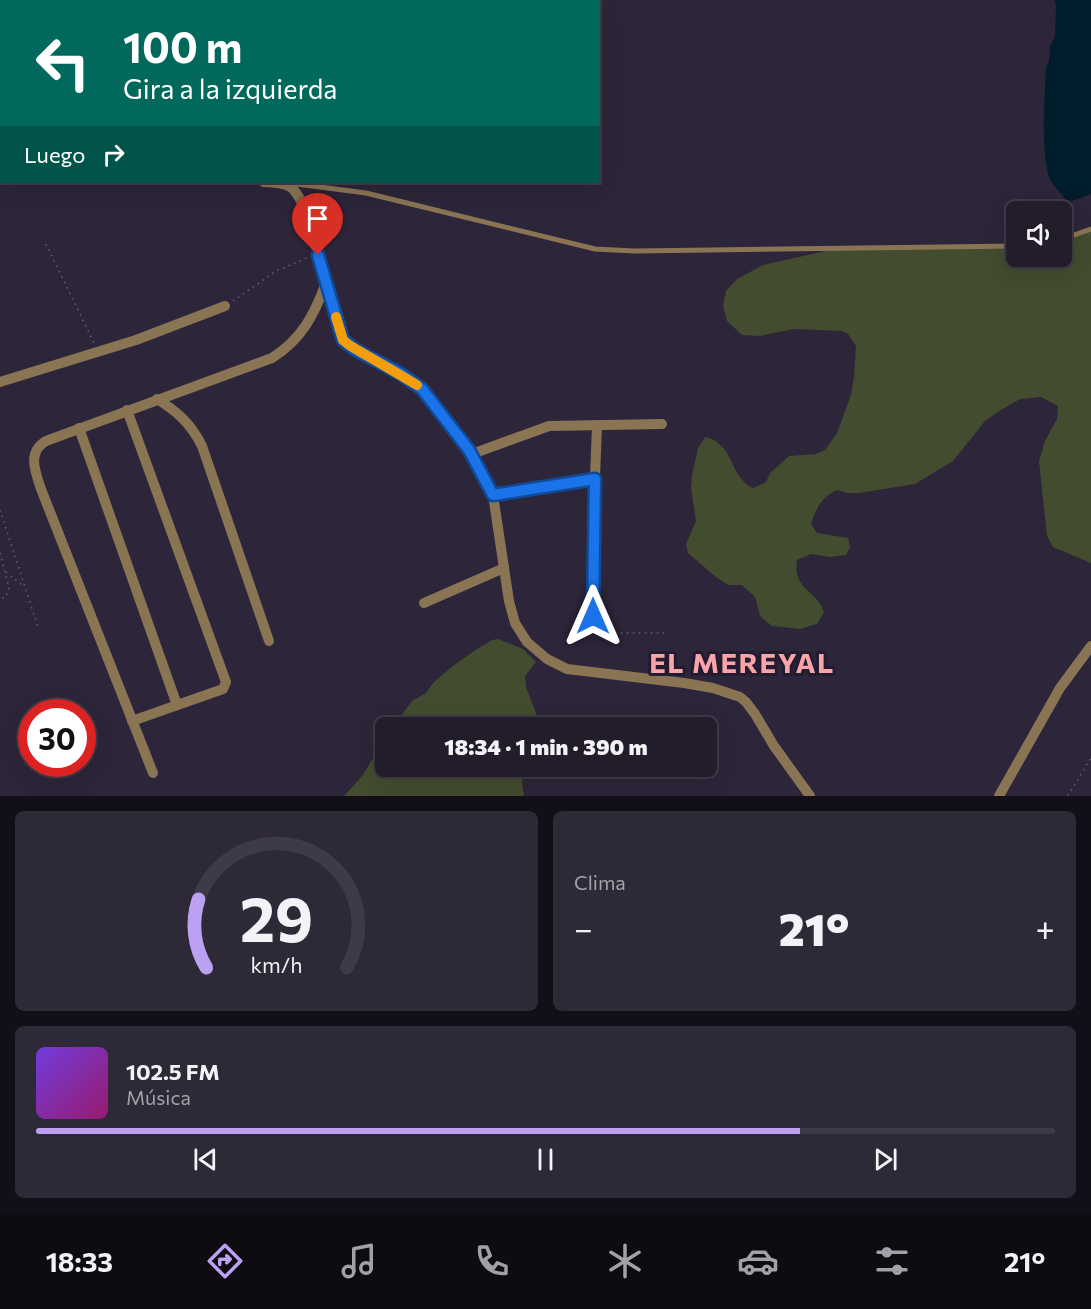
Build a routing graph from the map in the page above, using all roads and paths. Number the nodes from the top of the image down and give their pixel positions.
1 (285, 183) joint
2 (1091, 229) edge
3 (1072, 236) edge
4 (46, 244) dead end
5 (1006, 246) edge
6 (318, 255) junction
7 (326, 283) junction
8 (225, 306) joint
9 (98, 352) junction
10 (0, 382) edge
11 (157, 399) junction
12 (127, 410) junction
13 (662, 424) dead end
14 (597, 425) junction
15 (79, 428) junction
16 (472, 454) junction
17 (595, 479) junction
18 (493, 495) junction
19 (0, 510) edge
20 (0, 553) edge
21 (504, 568) junction
22 (5, 571) junction
23 (25, 587) junction
24 (0, 599) edge
25 (424, 603) dead end
26 (593, 616) joint
27 (38, 627) dead end
28 (664, 633) dead end
29 (269, 641) dead end
30 (1091, 646) edge
31 (177, 705) junction
32 (132, 721) junction
33 (1091, 758) edge
34 (153, 773) dead end
35 (810, 796) edge
36 (999, 796) edge
37 (1068, 796) edge

1 - 5 lane
1 - 6 street
2 - 3 lane
4 - 9 path
6 - 7 street
6 - 8 path
7 - 11 street
7 - 16 street
8 - 9 street
9 - 10 street
11 - 12 street
11 - 29 street
12 - 15 street
12 - 31 street
13 - 14 street
14 - 16 street
14 - 17 street
15 - 31 street
15 - 32 street
16 - 18 street
17 - 18 street
17 - 26 street
18 - 21 street
19 - 23 path
20 - 22 path
21 - 25 street
21 - 35 street
22 - 23 path
22 - 24 path
23 - 27 path
26 - 28 path
30 - 36 street
31 - 32 street
32 - 34 street
33 - 37 path

